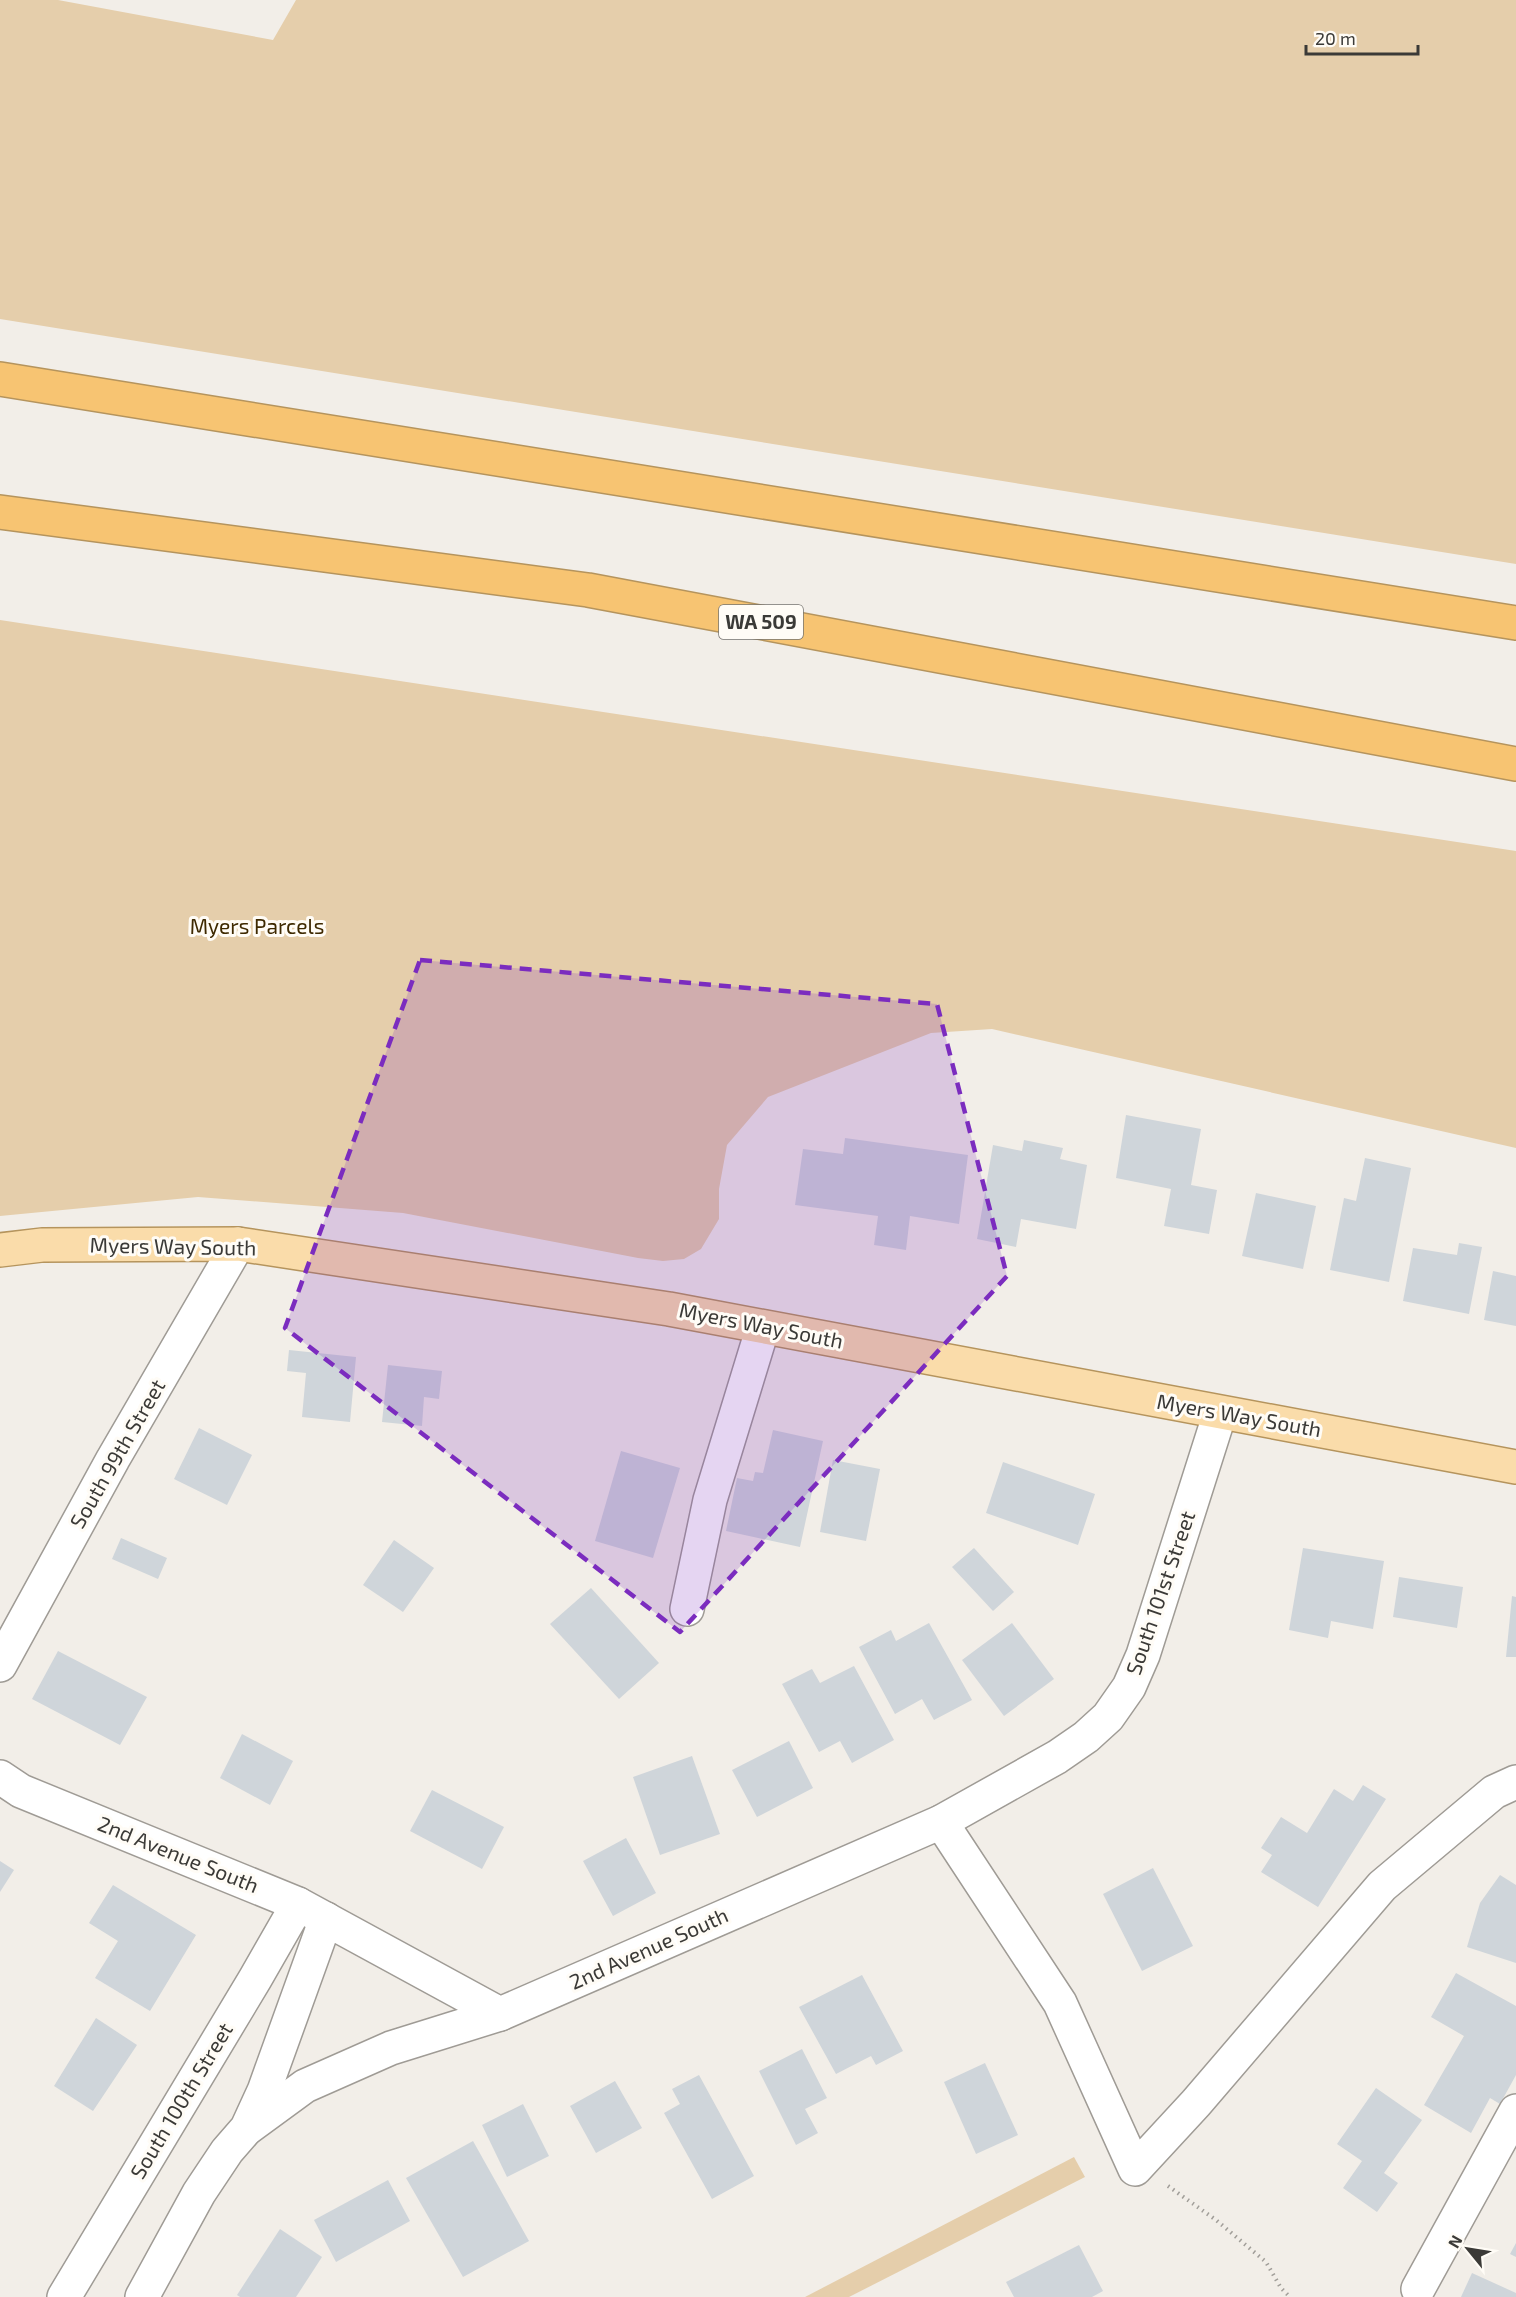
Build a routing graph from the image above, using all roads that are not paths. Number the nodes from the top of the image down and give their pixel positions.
1 (0, 379) edge
2 (0, 512) edge
3 (1516, 623) edge
4 (1516, 764) edge
5 (238, 1244) junction
6 (0, 1250) edge
7 (763, 1327) junction
8 (1220, 1413) junction
9 (1516, 1467) edge
10 (687, 1610) dead end
11 (0, 1665) edge
12 (0, 1778) edge
13 (1516, 1782) edge
14 (941, 1822) junction
15 (312, 1911) junction
16 (500, 2014) junction
17 (1516, 2110) edge
18 (247, 2128) junction
19 (1418, 2289) dead end
20 (64, 2297) edge
21 (142, 2297) edge

1 - 3 highway
2 - 4 highway, WA 509
5 - 6 main road, Myers Way South
5 - 7 main road, Myers Way South
5 - 11 street, South 99th Street
7 - 8 main road, Myers Way South
7 - 10 street
8 - 9 main road, Myers Way South
8 - 14 street, South 101st Street
12 - 15 street, 2nd Avenue South
13 - 14 street
14 - 16 street, 2nd Avenue South
15 - 16 street, 2nd Avenue South
15 - 18 street
15 - 20 street, South 100th Street
16 - 18 street
17 - 19 street
18 - 21 street

